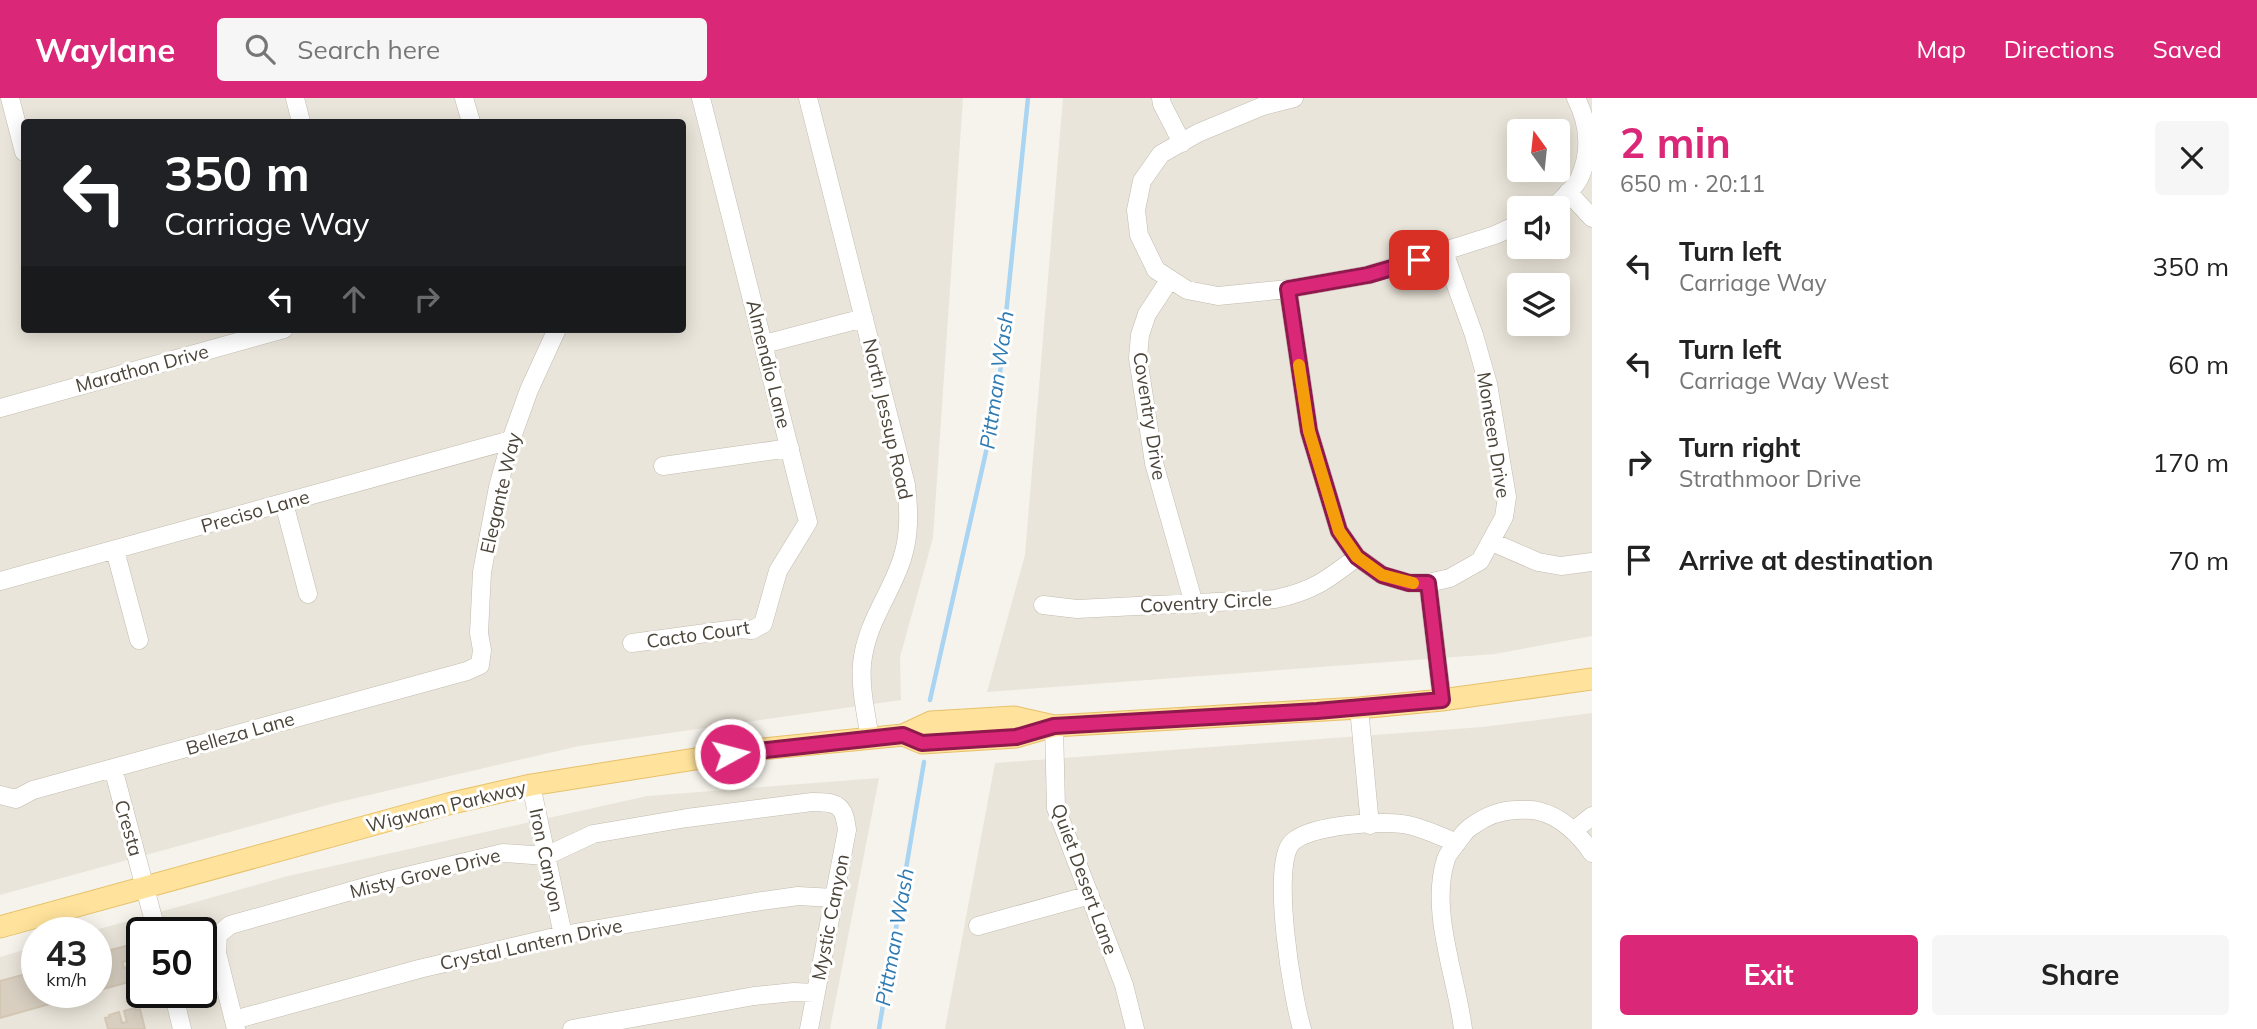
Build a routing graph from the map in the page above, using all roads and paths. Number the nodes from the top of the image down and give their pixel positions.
1 (10, 98) edge
2 (295, 98) edge
3 (464, 98) edge
4 (701, 98) edge
5 (808, 98) edge
6 (1161, 98) edge
7 (1294, 98) edge
8 (1576, 98) edge
9 (300, 119) edge
10 (470, 119) edge
11 (21, 140) edge
12 (1182, 143) junction
13 (1568, 192) junction
14 (1564, 196) edge
15 (1592, 218) edge
16 (1507, 230) edge
17 (1444, 252) junction
18 (1170, 279) junction
19 (1288, 289) junction
20 (864, 318) junction
21 (270, 333) edge
22 (552, 333) edge
23 (764, 344) junction
24 (0, 408) edge
25 (510, 440) junction
26 (790, 448) junction
27 (663, 466) dead end
28 (284, 503) junction
29 (1492, 542) junction
30 (116, 550) junction
31 (1357, 557) junction
32 (1592, 562) edge
33 (0, 581) edge
34 (1428, 583) junction
35 (308, 594) dead end
36 (1194, 604) junction
37 (1043, 605) dead end
38 (763, 624) joint
39 (139, 640) dead end
40 (632, 643) dead end
41 (480, 665) joint
42 (1592, 679) edge
43 (1442, 700) junction
44 (1359, 708) junction
45 (1054, 726) junction
46 (870, 738) junction
47 (113, 768) junction
48 (531, 785) junction
49 (1, 795) edge
50 (840, 807) joint
51 (1592, 816) edge
52 (1370, 825) junction
53 (1573, 831) junction
54 (1457, 843) junction
55 (1592, 853) edge
56 (546, 856) junction
57 (146, 887) junction
58 (1090, 895) junction
59 (834, 898) junction
60 (154, 917) edge
61 (978, 926) dead end
62 (0, 927) edge
63 (563, 935) junction
64 (815, 993) junction
65 (177, 1008) edge
66 (235, 1024) edge
67 (182, 1029) edge
68 (572, 1029) edge
69 (809, 1029) edge
70 (1135, 1029) edge
71 (1302, 1029) edge
72 (1464, 1029) edge

1 - 11 street
2 - 9 street
3 - 10 street
4 - 23 street, Almendio Lane
5 - 20 street, North Jessup Road
6 - 12 street
7 - 12 street
8 - 13 street
12 - 18 street
13 - 14 street
13 - 15 street
16 - 17 street
17 - 19 street
17 - 29 street, Monteen Drive
18 - 19 street
18 - 36 street, Coventry Drive
19 - 31 street
20 - 23 street
20 - 46 street, North Jessup Road
21 - 24 street, Marathon Drive
22 - 25 street, Elegante Way
23 - 26 street, Almendio Lane
25 - 28 street, Preciso Lane
25 - 41 street, Elegante Way
26 - 27 street
26 - 38 street, Almendio Lane
28 - 30 street, Preciso Lane
28 - 35 street
29 - 32 street
29 - 34 street, Monteen Drive
30 - 33 street, Preciso Lane
30 - 39 street
31 - 34 street
31 - 36 street, Coventry Circle
34 - 43 street
36 - 37 street, Coventry Circle
38 - 40 street, Cacto Court
41 - 47 street, Belleza Lane
42 - 43 main road, Wigwam Parkway
43 - 44 main road, Wigwam Parkway
44 - 45 main road, Wigwam Parkway
44 - 52 street
45 - 46 main road, Wigwam Parkway
45 - 58 street, Quiet Desert Lane
46 - 48 main road, Wigwam Parkway
47 - 49 street, Belleza Lane
47 - 57 street, Cresta
48 - 56 street, Iron Canyon
48 - 57 main road, Wigwam Parkway
50 - 56 street, Misty Grove Drive
50 - 59 street, Mystic Canyon
51 - 53 street
52 - 54 street
52 - 71 street
53 - 54 street
53 - 55 street
54 - 72 street
56 - 63 street, Iron Canyon
56 - 66 street, Misty Grove Drive
57 - 60 street, Cresta
57 - 62 main road, Wigwam Parkway
58 - 61 street
58 - 70 street, Quiet Desert Lane
59 - 63 street, Crystal Lantern Drive
59 - 64 street, Mystic Canyon
63 - 66 street, Crystal Lantern Drive
64 - 68 street
64 - 69 street, Mystic Canyon
65 - 67 street

